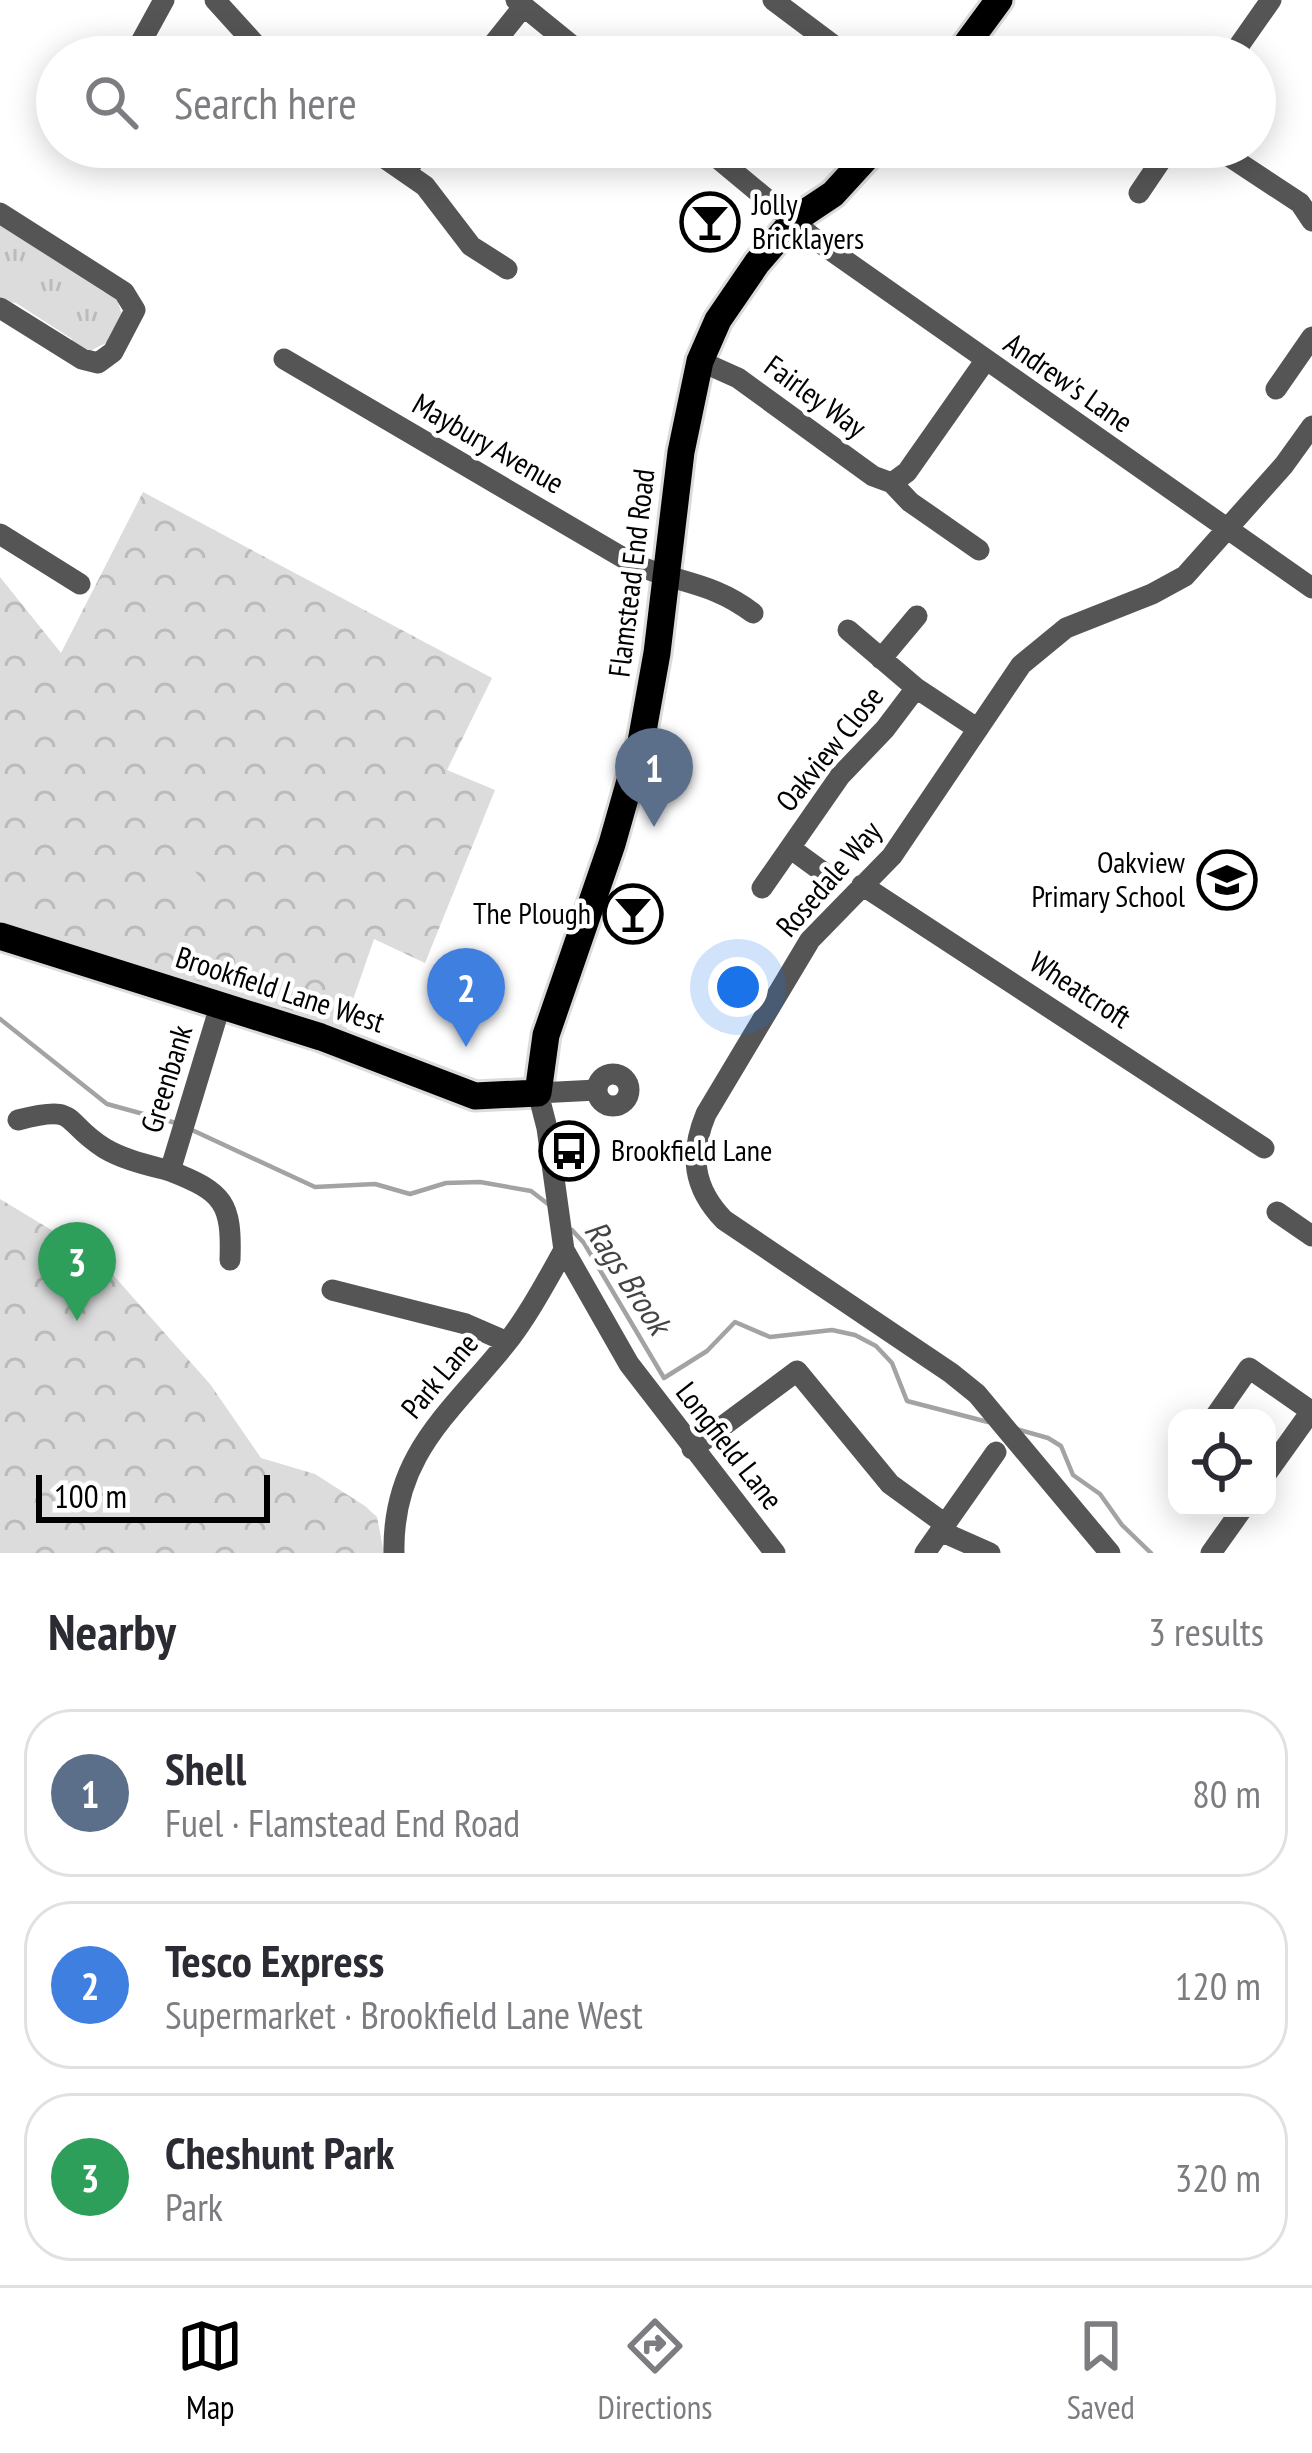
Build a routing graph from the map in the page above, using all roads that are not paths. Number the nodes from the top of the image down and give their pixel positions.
1 (164, 0) edge
2 (215, 0) edge
3 (773, 0) edge
4 (999, 0) edge
5 (1270, 0) edge
6 (519, 3) edge
7 (144, 36) edge
8 (248, 36) edge
9 (498, 36) edge
10 (560, 36) edge
11 (821, 36) edge
12 (972, 36) edge
13 (1245, 36) edge
14 (401, 168) edge
15 (408, 168) edge
16 (730, 168) edge
17 (857, 168) edge
18 (1156, 168) edge
19 (1246, 168) edge
20 (406, 171) junction
21 (1139, 193) dead end
22 (0, 213) edge
23 (1311, 213) edge
24 (794, 220) junction
25 (507, 269) dead end
26 (0, 308) edge
27 (1312, 337) edge
28 (284, 359) dead end
29 (700, 361) junction
30 (985, 362) junction
31 (1276, 389) dead end
32 (1312, 426) edge
33 (892, 483) junction
34 (1226, 526) junction
35 (0, 534) edge
36 (979, 550) dead end
37 (664, 578) junction
38 (80, 584) dead end
39 (1312, 588) edge
40 (753, 613) dead end
41 (917, 616) dead end
42 (848, 630) dead end
43 (880, 659) junction
44 (916, 688) junction
45 (977, 729) junction
46 (790, 848) junction
47 (827, 875) dead end
48 (862, 885) junction
49 (762, 888) dead end
50 (0, 937) edge
51 (220, 1004) junction
52 (597, 1090) dead end
53 (538, 1094) junction
54 (18, 1120) dead end
55 (1264, 1148) dead end
56 (170, 1171) junction
57 (1277, 1212) dead end
58 (1312, 1236) edge
59 (563, 1242) junction
60 (230, 1260) dead end
61 (332, 1290) dead end
62 (507, 1342) junction
63 (1219, 1409) edge
64 (1312, 1411) edge
65 (1303, 1440) edge
66 (692, 1449) junction
67 (996, 1452) dead end
68 (1276, 1465) edge
69 (1237, 1517) edge
70 (942, 1528) junction
71 (394, 1553) edge
72 (775, 1553) edge
73 (925, 1553) edge
74 (990, 1553) edge
75 (1110, 1553) edge
76 (1211, 1553) edge

1 - 7 street
2 - 8 street
3 - 11 street
4 - 12 main road
5 - 13 street
6 - 9 street
6 - 10 street
14 - 20 street
15 - 20 street
16 - 24 street, Andrew's Lane
17 - 24 main road, Flamstead End Road
18 - 21 street
19 - 23 street
20 - 25 street
22 - 26 street
24 - 29 main road, Flamstead End Road
24 - 30 street, Andrew's Lane
27 - 31 street
28 - 37 street, Maybury Avenue
29 - 33 street, Fairley Way
29 - 37 main road, Flamstead End Road
30 - 33 street
30 - 34 street, Andrew's Lane
32 - 34 street, Rosedale Way
33 - 36 street, Fairley Way
34 - 39 street, Andrew's Lane
34 - 45 street, Rosedale Way
35 - 38 street
37 - 40 street, Maybury Avenue
37 - 53 main road, Flamstead End Road
41 - 43 street
42 - 43 street, Oakview Close
43 - 44 street, Oakview Close
44 - 45 street, Oakview Close
44 - 46 street, Oakview Close
45 - 48 street, Rosedale Way
46 - 47 street, Oakview Close
46 - 49 street, Oakview Close
48 - 55 street, Wheatcroft
48 - 75 street, Rosedale Way
50 - 51 main road, Brookfield Lane West
51 - 53 main road, Brookfield Lane West
51 - 56 street, Greenbank
52 - 53 street
53 - 59 street
54 - 56 street, Greenbank
56 - 60 street, Greenbank
57 - 58 street
59 - 62 street, Park Lane
59 - 66 street, Longfield Lane
61 - 62 street
62 - 71 street, Park Lane
63 - 64 street
64 - 65 street
65 - 68 street
66 - 70 street
66 - 72 street, Longfield Lane
67 - 70 street
69 - 76 street
70 - 73 street
70 - 74 street

